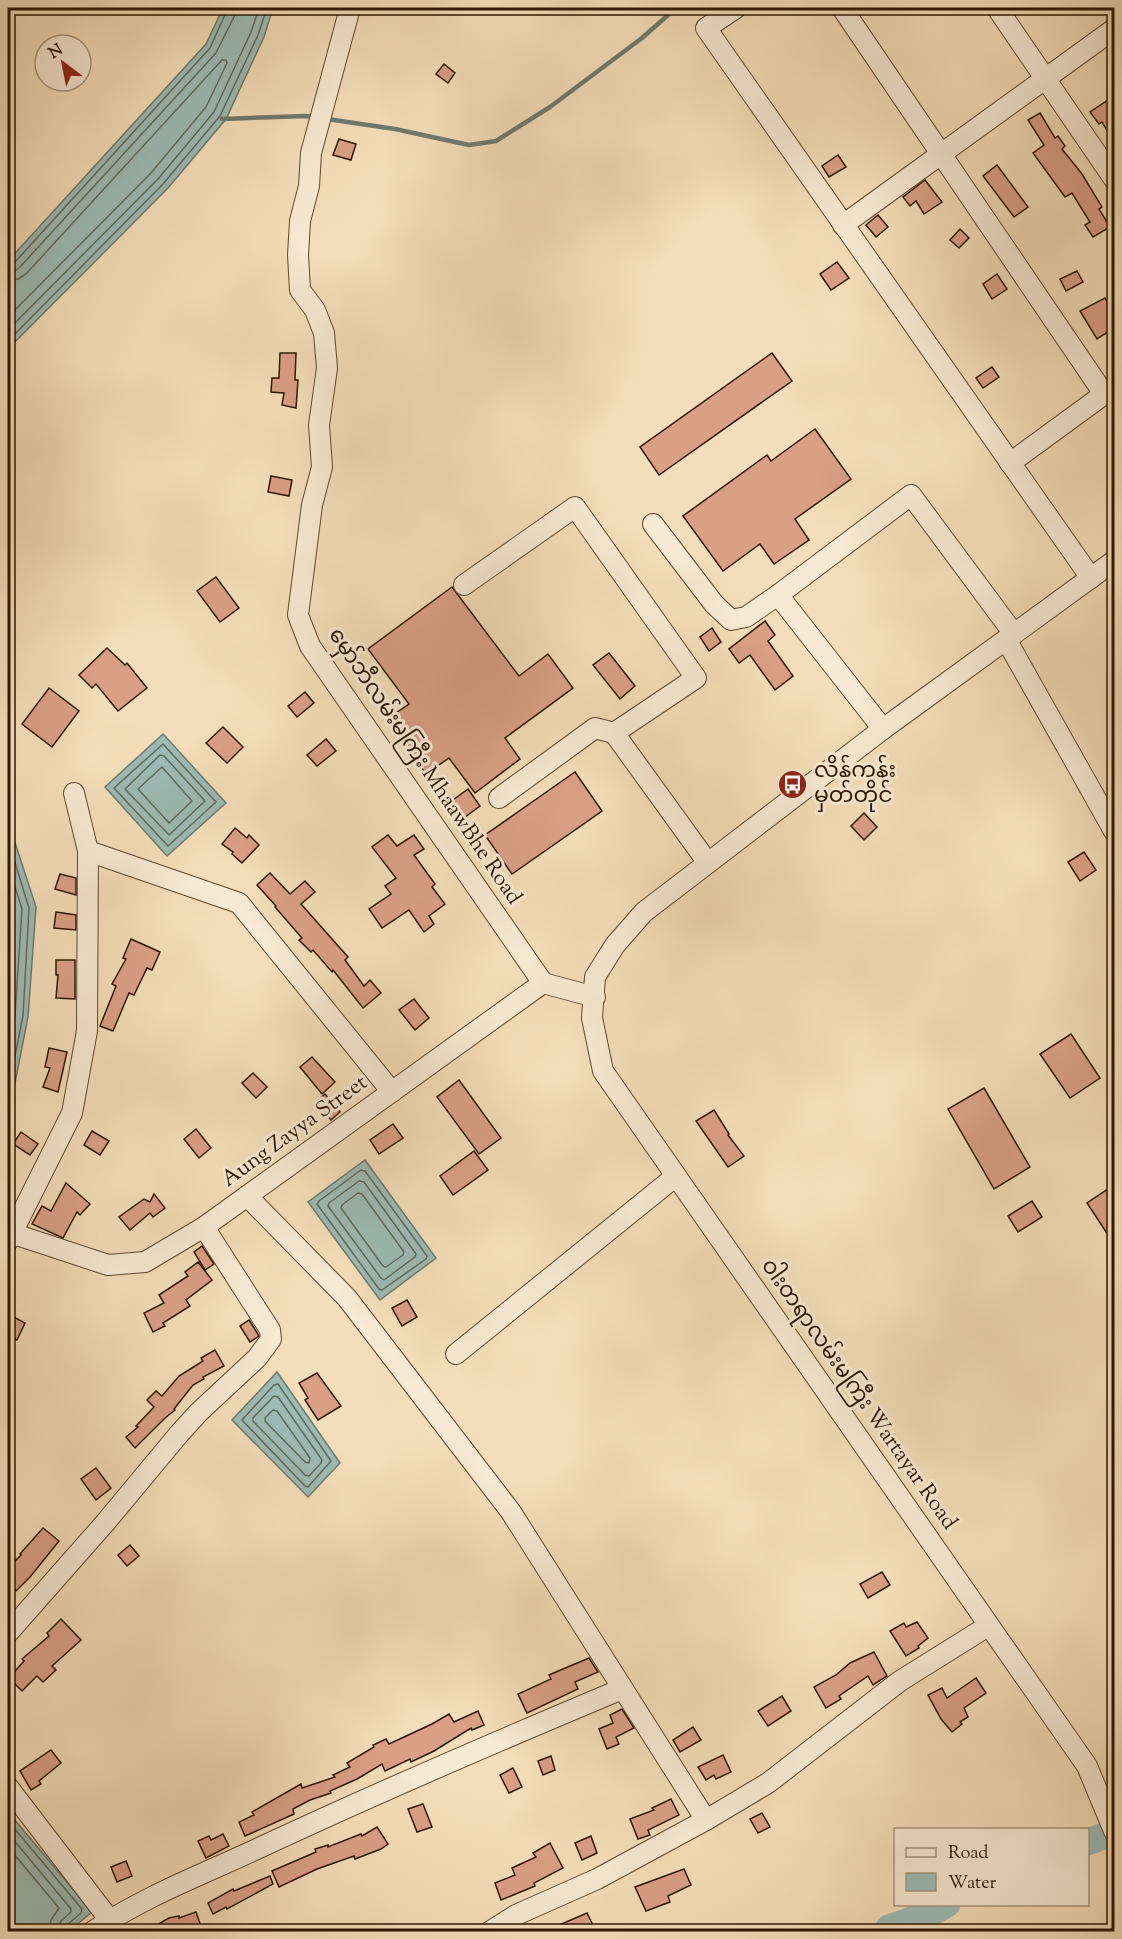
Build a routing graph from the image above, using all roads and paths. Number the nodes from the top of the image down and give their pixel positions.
1 (350, 8) edge
2 (736, 8) edge
3 (842, 8) edge
4 (997, 8) edge
5 (1114, 29) edge
6 (1046, 79) junction
7 (941, 154) junction
8 (1114, 179) edge
9 (843, 225) junction
10 (1109, 391) edge
11 (1010, 463) junction
12 (654, 524) dead end
13 (1114, 561) edge
14 (1091, 579) junction
15 (464, 585) dead end
16 (778, 595) junction
17 (1011, 637) junction
18 (883, 729) junction
19 (614, 733) junction
20 (74, 793) dead end
21 (499, 798) dead end
22 (1114, 831) edge
23 (88, 851) junction
24 (708, 863) junction
25 (543, 983) junction
26 (595, 997) junction
27 (392, 1092) junction
28 (676, 1176) junction
29 (247, 1196) junction
30 (204, 1227) junction
31 (9, 1235) edge
32 (456, 1354) dead end
33 (988, 1626) junction
34 (8, 1633) edge
35 (622, 1689) junction
36 (8, 1787) edge
37 (706, 1820) junction
38 (1114, 1831) edge
39 (110, 1920) junction
40 (92, 1932) edge
41 (489, 1932) edge

1 - 25 street, မှော်ဘီလမ်းမကြီး MhaawBhe Road
2 - 9 street
3 - 7 street
4 - 6 street
5 - 6 street
6 - 7 street
6 - 8 street
7 - 9 street
7 - 10 street
9 - 11 street
10 - 11 street
11 - 14 street
12 - 16 street
13 - 14 street
14 - 17 street
15 - 19 street
16 - 17 street
16 - 18 street
17 - 18 street
17 - 22 street
18 - 24 street
19 - 21 street
19 - 24 street
20 - 23 street
23 - 27 street
23 - 31 street
24 - 26 street, ဝါးတရာလမ်းမကြီး Wartayar Road
25 - 26 street
25 - 27 street, Aung Zayya Street
26 - 28 street, ဝါးတရာလမ်းမကြီး Wartayar Road
27 - 29 street, Aung Zayya Street
28 - 32 street
28 - 33 street, ဝါးတရာလမ်းမကြီး Wartayar Road
29 - 30 street, Aung Zayya Street
29 - 35 street
30 - 31 street, Aung Zayya Street
30 - 34 street
33 - 37 street
33 - 38 street, ဝါးတရာလမ်းမကြီး Wartayar Road
35 - 37 street
35 - 39 street
36 - 39 street
37 - 41 street
39 - 40 street

